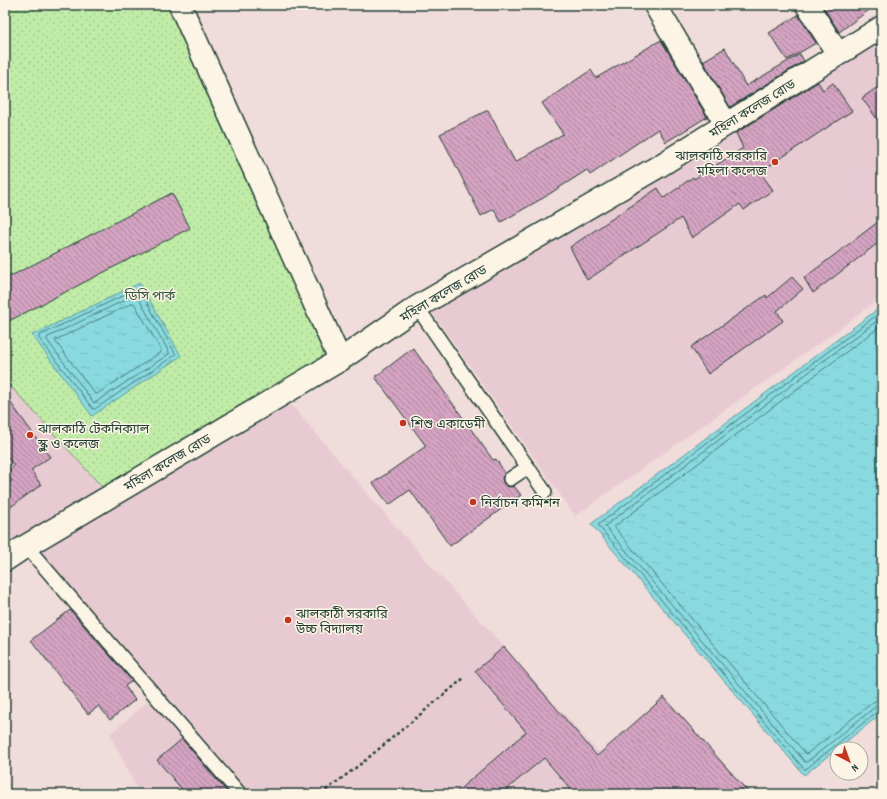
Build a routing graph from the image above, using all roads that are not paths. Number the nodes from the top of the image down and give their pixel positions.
1 (180, 5) edge
2 (655, 5) edge
3 (807, 5) edge
4 (882, 27) edge
5 (838, 54) junction
6 (726, 124) junction
7 (417, 307) junction
8 (340, 360) junction
9 (528, 467) junction
10 (510, 479) dead end
11 (545, 492) dead end
12 (26, 546) junction
13 (5, 560) edge
14 (240, 794) edge

1 - 8 street
2 - 6 street
3 - 5 street
4 - 5 street, মহিলা কলেজ রোড
5 - 6 street, মহিলা কলেজ রোড
6 - 7 street, মহিলা কলেজ রোড
7 - 8 street, মহিলা কলেজ রোড
7 - 9 lane
8 - 12 street, মহিলা কলেজ রোড
9 - 10 lane
9 - 11 lane
12 - 13 street, মহিলা কলেজ রোড
12 - 14 lane

